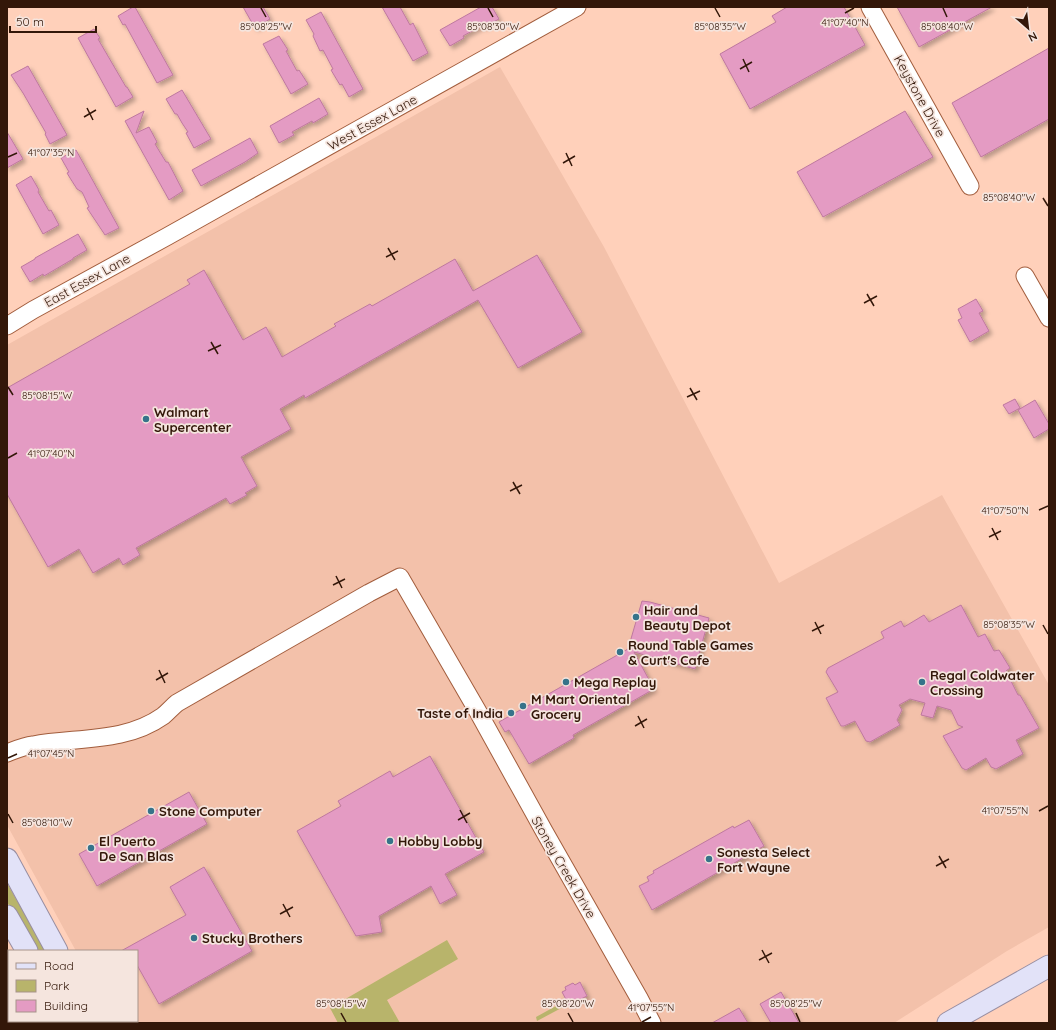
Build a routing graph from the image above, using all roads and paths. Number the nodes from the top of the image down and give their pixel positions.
1 (576, 7) edge
2 (870, 7) edge
3 (970, 186) dead end
4 (168, 236) joint
5 (1025, 276) dead end
6 (1049, 318) edge
7 (7, 326) edge
8 (7, 753) edge
9 (9, 866) edge
10 (7, 916) edge
11 (26, 950) edge
12 (56, 950) edge
13 (1049, 966) edge
14 (65, 1022) edge
15 (70, 1023) edge
16 (652, 1023) edge
17 (948, 1023) edge

1 - 4 street, West Essex Lane
2 - 3 street, Keystone Drive
4 - 7 street, East Essex Lane
5 - 6 street
8 - 16 street, Stoney Creek Drive
9 - 12 main road
10 - 11 main road
13 - 17 main road
14 - 15 main road

